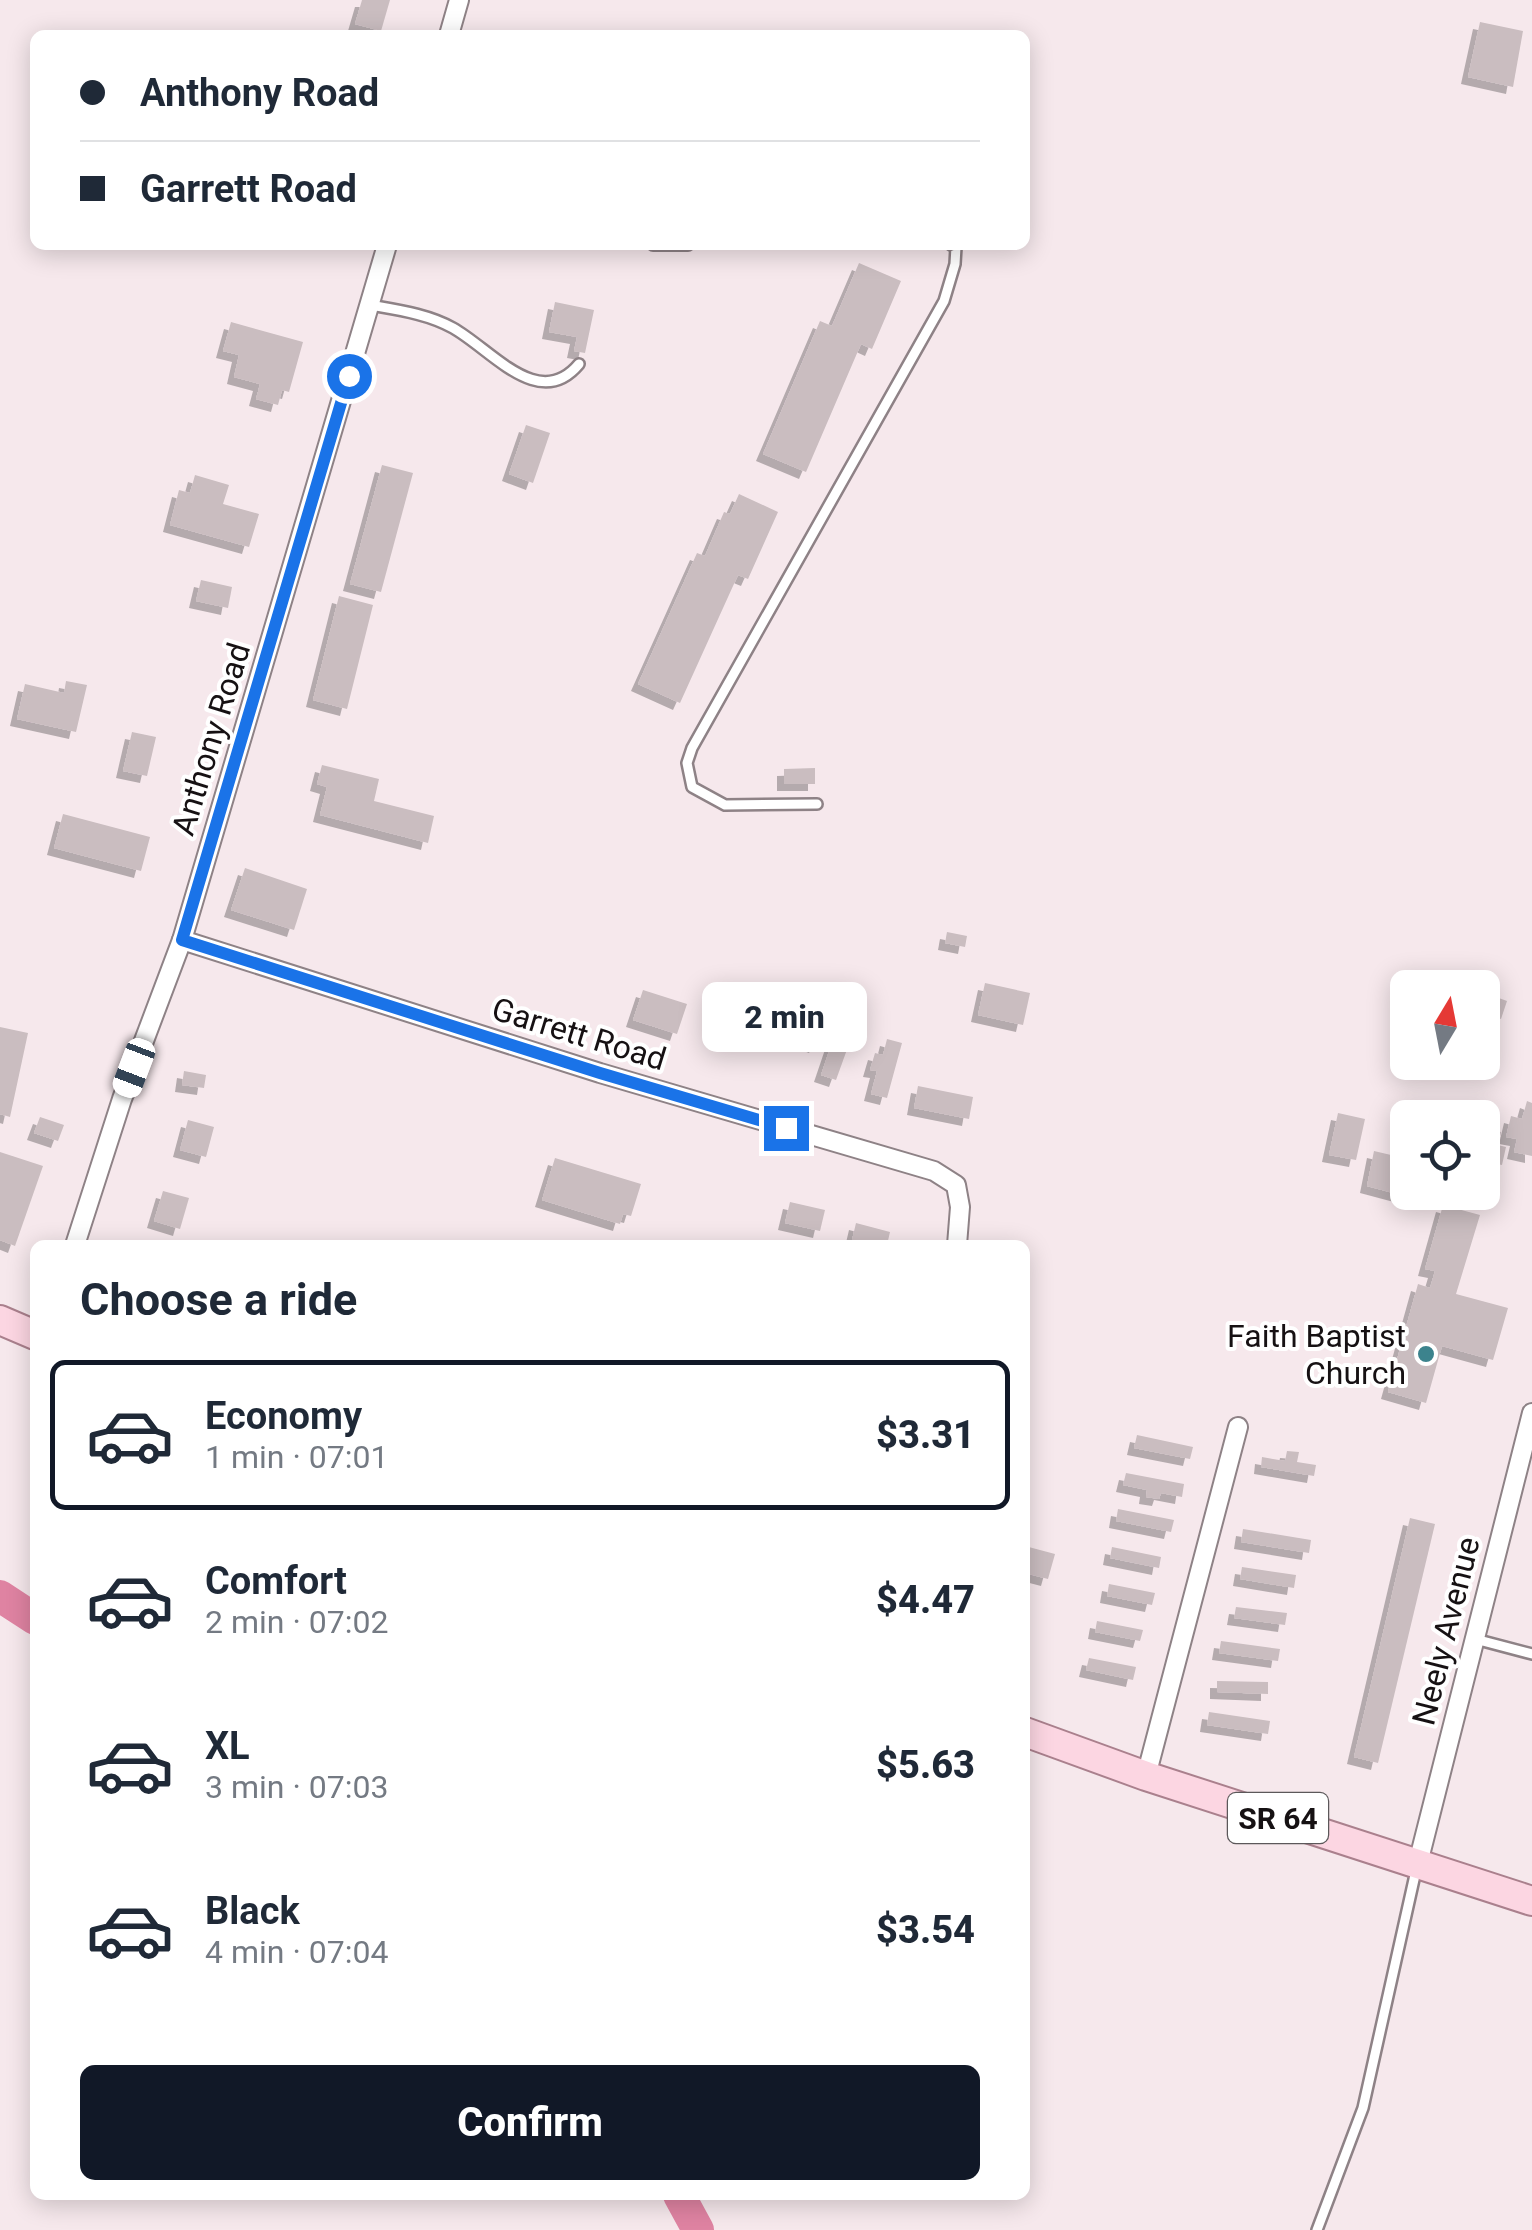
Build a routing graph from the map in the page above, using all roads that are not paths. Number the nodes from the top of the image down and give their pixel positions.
1 (459, 0) edge
2 (450, 30) edge
3 (386, 250) edge
4 (956, 250) edge
5 (370, 305) junction
6 (579, 364) dead end
7 (817, 804) dead end
8 (182, 940) junction
9 (78, 1240) edge
10 (957, 1240) edge
11 (0, 1320) edge
12 (30, 1333) edge
13 (1532, 1413) edge
14 (1238, 1427) dead end
15 (1475, 1639) junction
16 (1532, 1654) edge
17 (1030, 1734) edge
18 (1146, 1776) junction
19 (1418, 1863) junction
20 (1532, 1901) edge
21 (1316, 2230) edge

1 - 2 street
3 - 5 street, Anthony Road
4 - 7 lane
5 - 6 lane
5 - 8 street, Anthony Road
8 - 9 street, Anthony Road
8 - 10 street, Garrett Road
11 - 12 main road
13 - 15 street, Neely Avenue
14 - 18 street
15 - 16 lane
15 - 19 street, Neely Avenue
17 - 18 main road, SR 64
18 - 19 main road, SR 64
19 - 20 main road, SR 64
19 - 21 lane

